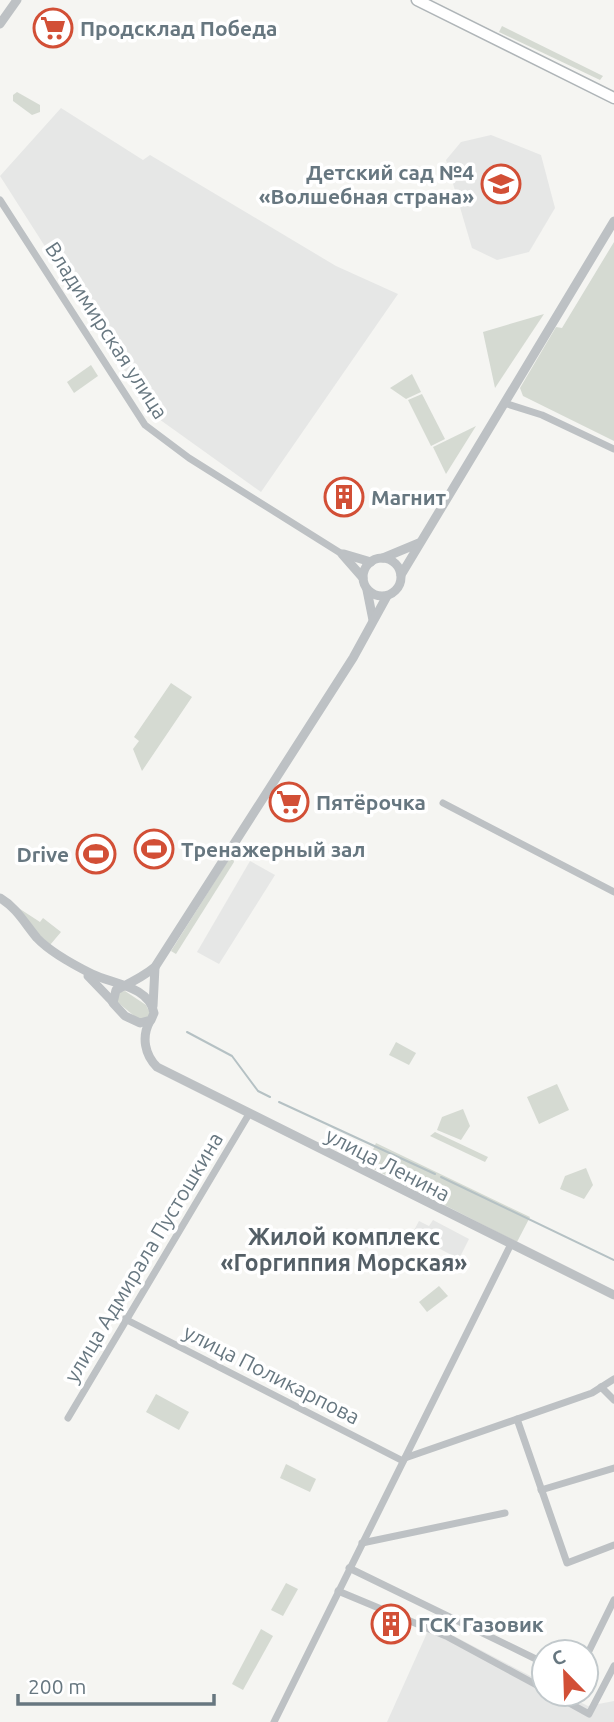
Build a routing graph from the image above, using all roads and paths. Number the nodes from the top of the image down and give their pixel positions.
1 (16, 0) edge
2 (417, 0) edge
3 (0, 24) edge
4 (614, 98) edge
5 (0, 200) edge
6 (614, 220) edge
7 (504, 403) junction
8 (614, 449) edge
9 (419, 543) junction
10 (342, 554) junction
11 (383, 558) junction
12 (371, 562) junction
13 (401, 575) junction
14 (365, 583) junction
15 (387, 596) junction
16 (373, 623) junction
17 (443, 803) dead end
18 (614, 892) edge
19 (0, 900) edge
20 (155, 967) junction
21 (124, 986) junction
22 (113, 1003) junction
23 (152, 1006) junction
24 (151, 1020) junction
25 (134, 1022) junction
26 (145, 1034) junction
27 (249, 1114) junction
28 (511, 1244) junction
29 (614, 1295) edge
30 (125, 1319) junction
31 (614, 1379) edge
32 (601, 1387) junction
33 (614, 1399) edge
34 (68, 1418) dead end
35 (516, 1419) junction
36 (404, 1459) junction
37 (614, 1468) edge
38 (541, 1490) junction
39 (505, 1513) dead end
40 (362, 1543) junction
41 (614, 1545) edge
42 (349, 1568) junction
43 (338, 1591) junction
44 (614, 1600) edge
45 (595, 1638) edge
46 (530, 1656) edge
47 (614, 1665) edge
48 (530, 1681) edge
49 (600, 1692) edge
50 (274, 1722) edge

1 - 3 street
2 - 4 main road
5 - 10 street, Владимирская улица
6 - 7 street
7 - 8 street
7 - 9 street
9 - 11 street
9 - 13 street
10 - 12 street, Владимирская улица
10 - 14 street, Владимирская улица
11 - 12 street
11 - 13 street
12 - 14 street
13 - 15 street
14 - 15 street
14 - 16 street
15 - 16 street
16 - 20 street
17 - 18 street
19 - 21 street
19 - 22 street
20 - 21 street
20 - 23 street
21 - 22 street
21 - 23 street
22 - 25 street
23 - 24 street
24 - 25 street
24 - 26 street
25 - 26 street
26 - 27 street, улица Ленина
27 - 28 street, улица Ленина
27 - 30 street, улица Адмирала Пустошкина
28 - 29 street, улица Ленина
28 - 36 street
30 - 34 street, улица Адмирала Пустошкина
30 - 36 street, улица Поликарпова
31 - 32 street
32 - 33 street
32 - 35 street
35 - 36 street
35 - 38 street
36 - 40 street
37 - 38 street
38 - 41 street
39 - 40 street
40 - 42 street
42 - 43 street
42 - 46 street
43 - 48 street
43 - 50 street
44 - 45 street
47 - 49 street

